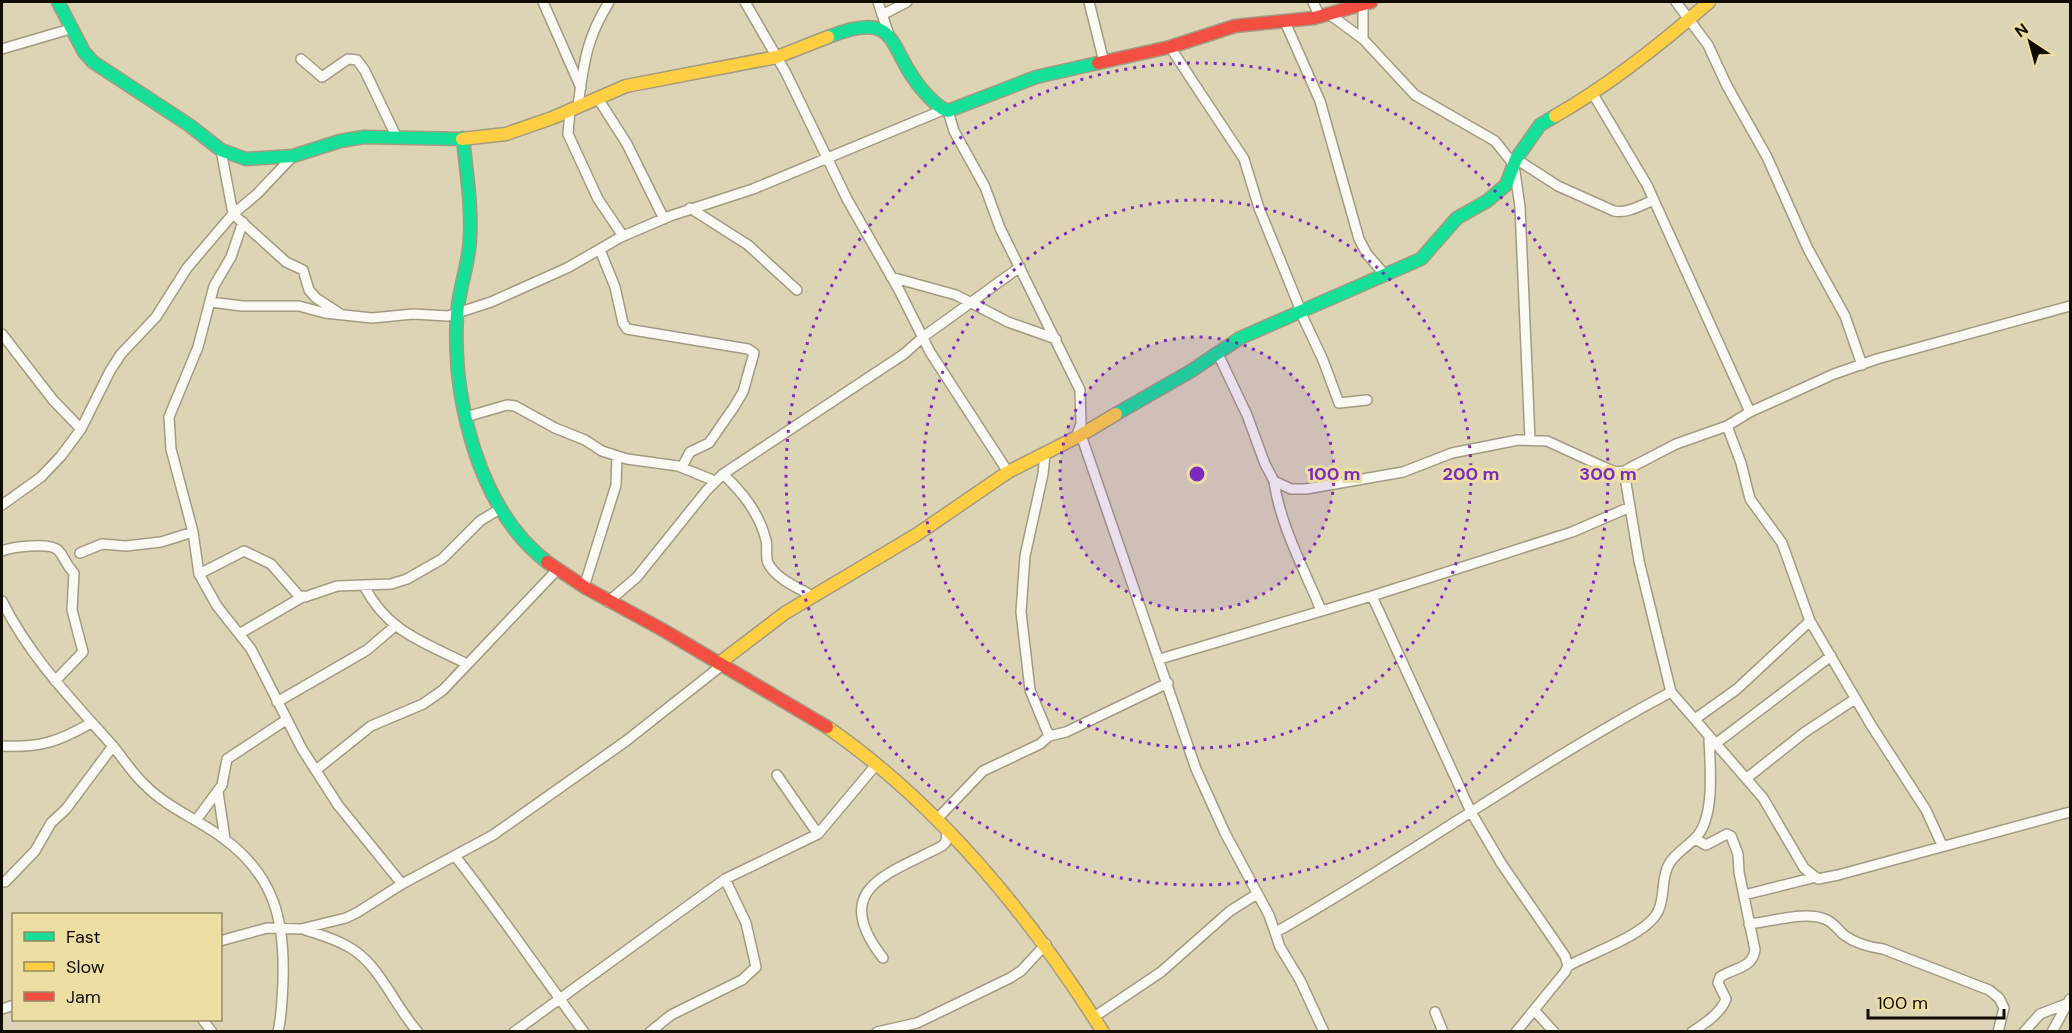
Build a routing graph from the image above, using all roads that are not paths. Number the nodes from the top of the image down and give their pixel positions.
1 (60, 2) edge
2 (543, 2) edge
3 (609, 2) edge
4 (745, 2) edge
5 (878, 2) edge
6 (907, 2) edge
7 (1089, 2) edge
8 (1313, 2) edge
9 (1676, 2) edge
10 (1708, 2) edge
11 (1367, 3) edge
12 (882, 15) junction
13 (1324, 15) junction
14 (1690, 20) junction
15 (1285, 22) junction
16 (70, 28) junction
17 (889, 35) junction
18 (1364, 39) junction
19 (1170, 47) junction
20 (2, 49) edge
21 (777, 57) junction
22 (301, 59) dead end
23 (1104, 62) junction
24 (580, 88) junction
25 (1593, 94) junction
26 (597, 97) junction
27 (574, 107) junction
28 (945, 110) junction
29 (396, 136) junction
30 (463, 138) junction
31 (221, 150) junction
32 (293, 156) junction
33 (827, 158) junction
34 (1515, 162) junction
35 (1654, 200) junction
36 (690, 208) junction
37 (233, 214) junction
38 (664, 219) junction
39 (243, 222) junction
40 (623, 236) junction
41 (600, 250) junction
42 (1020, 267) junction
43 (1386, 276) junction
44 (891, 277) junction
45 (796, 290) dead end
46 (211, 302) junction
47 (970, 302) junction
48 (2070, 306) edge
49 (1300, 311) junction
50 (457, 314) junction
51 (344, 316) junction
52 (2, 334) edge
53 (923, 337) junction
54 (1056, 339) junction
55 (1218, 354) junction
56 (1863, 365) junction
57 (1367, 400) dead end
58 (1750, 412) junction
59 (469, 416) junction
60 (1727, 426) junction
61 (81, 429) junction
62 (1079, 436) junction
63 (1530, 441) junction
64 (1044, 454) junction
65 (617, 456) junction
66 (682, 467) junction
67 (1624, 471) junction
68 (1008, 472) junction
69 (723, 474) junction
70 (1274, 480) junction
71 (715, 481) junction
72 (2, 506) edge
73 (1630, 507) junction
74 (498, 510) junction
75 (193, 532) junction
76 (2, 551) edge
77 (80, 553) dead end
78 (556, 572) junction
79 (199, 574) junction
80 (363, 586) junction
81 (584, 587) junction
82 (304, 596) junction
83 (813, 596) junction
84 (1372, 596) junction
85 (2, 601) edge
86 (608, 602) junction
87 (1321, 610) junction
88 (1810, 621) junction
89 (395, 626) junction
90 (239, 634) junction
91 (1831, 656) junction
92 (1160, 659) junction
93 (467, 664) junction
94 (720, 665) junction
95 (55, 681) junction
96 (1168, 683) junction
97 (1671, 692) junction
98 (1855, 699) junction
99 (277, 702) junction
100 (1695, 719) junction
101 (286, 720) junction
102 (91, 723) junction
103 (1049, 736) junction
104 (1712, 741) junction
105 (2, 746) edge
106 (113, 746) junction
107 (875, 766) junction
108 (316, 770) junction
109 (777, 775) dead end
110 (1747, 778) junction
111 (218, 792) junction
112 (1471, 812) junction
113 (2070, 812) edge
114 (196, 819) junction
115 (937, 819) junction
116 (947, 830) junction
117 (818, 834) junction
118 (225, 839) junction
119 (1695, 839) junction
120 (1942, 845) junction
121 (455, 856) junction
122 (1816, 878) junction
123 (725, 879) junction
124 (5, 882) dead end
125 (402, 884) junction
126 (1257, 894) junction
127 (1744, 895) junction
128 (1749, 924) junction
129 (282, 927) junction
130 (301, 928) junction
131 (1276, 932) junction
132 (223, 942) edge
133 (1046, 944) junction
134 (884, 958) dead end
135 (1568, 966) junction
136 (559, 998) junction
137 (2068, 1001) edge
138 (1535, 1011) junction
139 (1435, 1012) dead end
140 (1094, 1017) junction
141 (278, 1032) edge
142 (418, 1032) edge
143 (514, 1032) edge
144 (584, 1032) edge
145 (650, 1032) edge
146 (877, 1032) edge
147 (1103, 1032) edge
148 (1324, 1032) edge
149 (1443, 1032) edge
150 (1516, 1032) edge
151 (1554, 1032) edge
152 (1692, 1032) edge
153 (1998, 1032) edge
154 (2024, 1032) edge
155 (2052, 1032) edge

1 - 16 street
2 - 24 street
3 - 24 street
4 - 21 street
5 - 12 street
6 - 12 street
7 - 23 street
8 - 13 street
9 - 14 street
10 - 14 street
11 - 13 street
11 - 18 street
12 - 17 street
13 - 15 street
13 - 18 street
14 - 25 street
14 - 56 street
15 - 19 street
15 - 43 street
16 - 20 street
16 - 31 street
17 - 21 street
17 - 28 street
18 - 34 street
19 - 23 street
19 - 49 street
21 - 26 street
21 - 33 street
22 - 29 street
23 - 28 street
24 - 27 street
25 - 34 street
25 - 35 street
26 - 27 street
26 - 38 street
27 - 30 street
27 - 40 street
28 - 33 street
28 - 42 street
29 - 30 street
29 - 32 street
30 - 50 street
31 - 32 street
31 - 37 street
32 - 37 street
33 - 36 street
33 - 44 street
34 - 35 street
34 - 43 street
34 - 63 street
35 - 58 street
36 - 38 street
36 - 45 street
37 - 39 street
37 - 61 street
38 - 40 street
39 - 46 street
39 - 51 street
40 - 41 street
41 - 50 street
41 - 66 street
42 - 47 street
42 - 54 street
43 - 49 street
44 - 47 street
44 - 53 street
46 - 51 street
46 - 75 street
47 - 53 street
47 - 54 street
48 - 56 street
49 - 55 street
49 - 57 street
50 - 51 street
50 - 59 street
52 - 61 street
53 - 68 street
53 - 69 street
54 - 62 street
55 - 62 street
55 - 70 street
56 - 58 street
58 - 60 street
59 - 65 street
59 - 74 street
60 - 67 street
60 - 88 street
61 - 72 street
62 - 64 street
62 - 92 street
63 - 67 street
63 - 70 street
64 - 68 street
64 - 103 street
65 - 66 street
65 - 81 street
66 - 71 street
67 - 73 street
68 - 83 street
69 - 71 street
69 - 83 street
70 - 87 street
71 - 86 street
73 - 84 street
73 - 97 street
74 - 78 street
74 - 80 street
75 - 77 street
75 - 79 street
76 - 95 street
78 - 81 street
78 - 93 street
79 - 82 street
79 - 90 street
80 - 82 street
80 - 89 street
81 - 86 street
82 - 90 street
83 - 94 street
84 - 87 street
84 - 112 street
85 - 95 street
86 - 94 street
87 - 92 street
88 - 91 street
88 - 100 street
89 - 93 street
89 - 99 street
90 - 99 street
91 - 98 street
91 - 104 street
92 - 96 street
93 - 108 street
94 - 107 street
94 - 121 street
95 - 102 street
96 - 103 street
96 - 126 street
97 - 100 street
97 - 112 street
98 - 110 street
98 - 120 street
99 - 101 street
100 - 104 street
101 - 108 street
101 - 111 street
102 - 105 street
102 - 106 street
103 - 115 street
104 - 110 street
104 - 119 street
106 - 114 street
106 - 124 street
107 - 115 street
107 - 117 street
108 - 125 street
109 - 117 street
110 - 122 street
111 - 114 street
111 - 118 street
112 - 131 street
112 - 135 street
113 - 120 street
114 - 118 street
115 - 116 street
116 - 133 street
116 - 134 street
117 - 123 street
118 - 129 street
119 - 127 street
119 - 135 street
120 - 122 street
121 - 125 street
121 - 136 street
122 - 127 street
123 - 136 street
123 - 145 street
125 - 130 street
126 - 131 street
126 - 140 street
127 - 128 street
128 - 152 street
128 - 153 street
129 - 130 street
129 - 132 street
129 - 141 street
130 - 142 street
131 - 148 street
133 - 140 street
133 - 146 street
135 - 138 street
136 - 143 street
136 - 144 street
137 - 154 street
137 - 155 street
138 - 150 street
138 - 151 street
139 - 149 street
140 - 147 street

